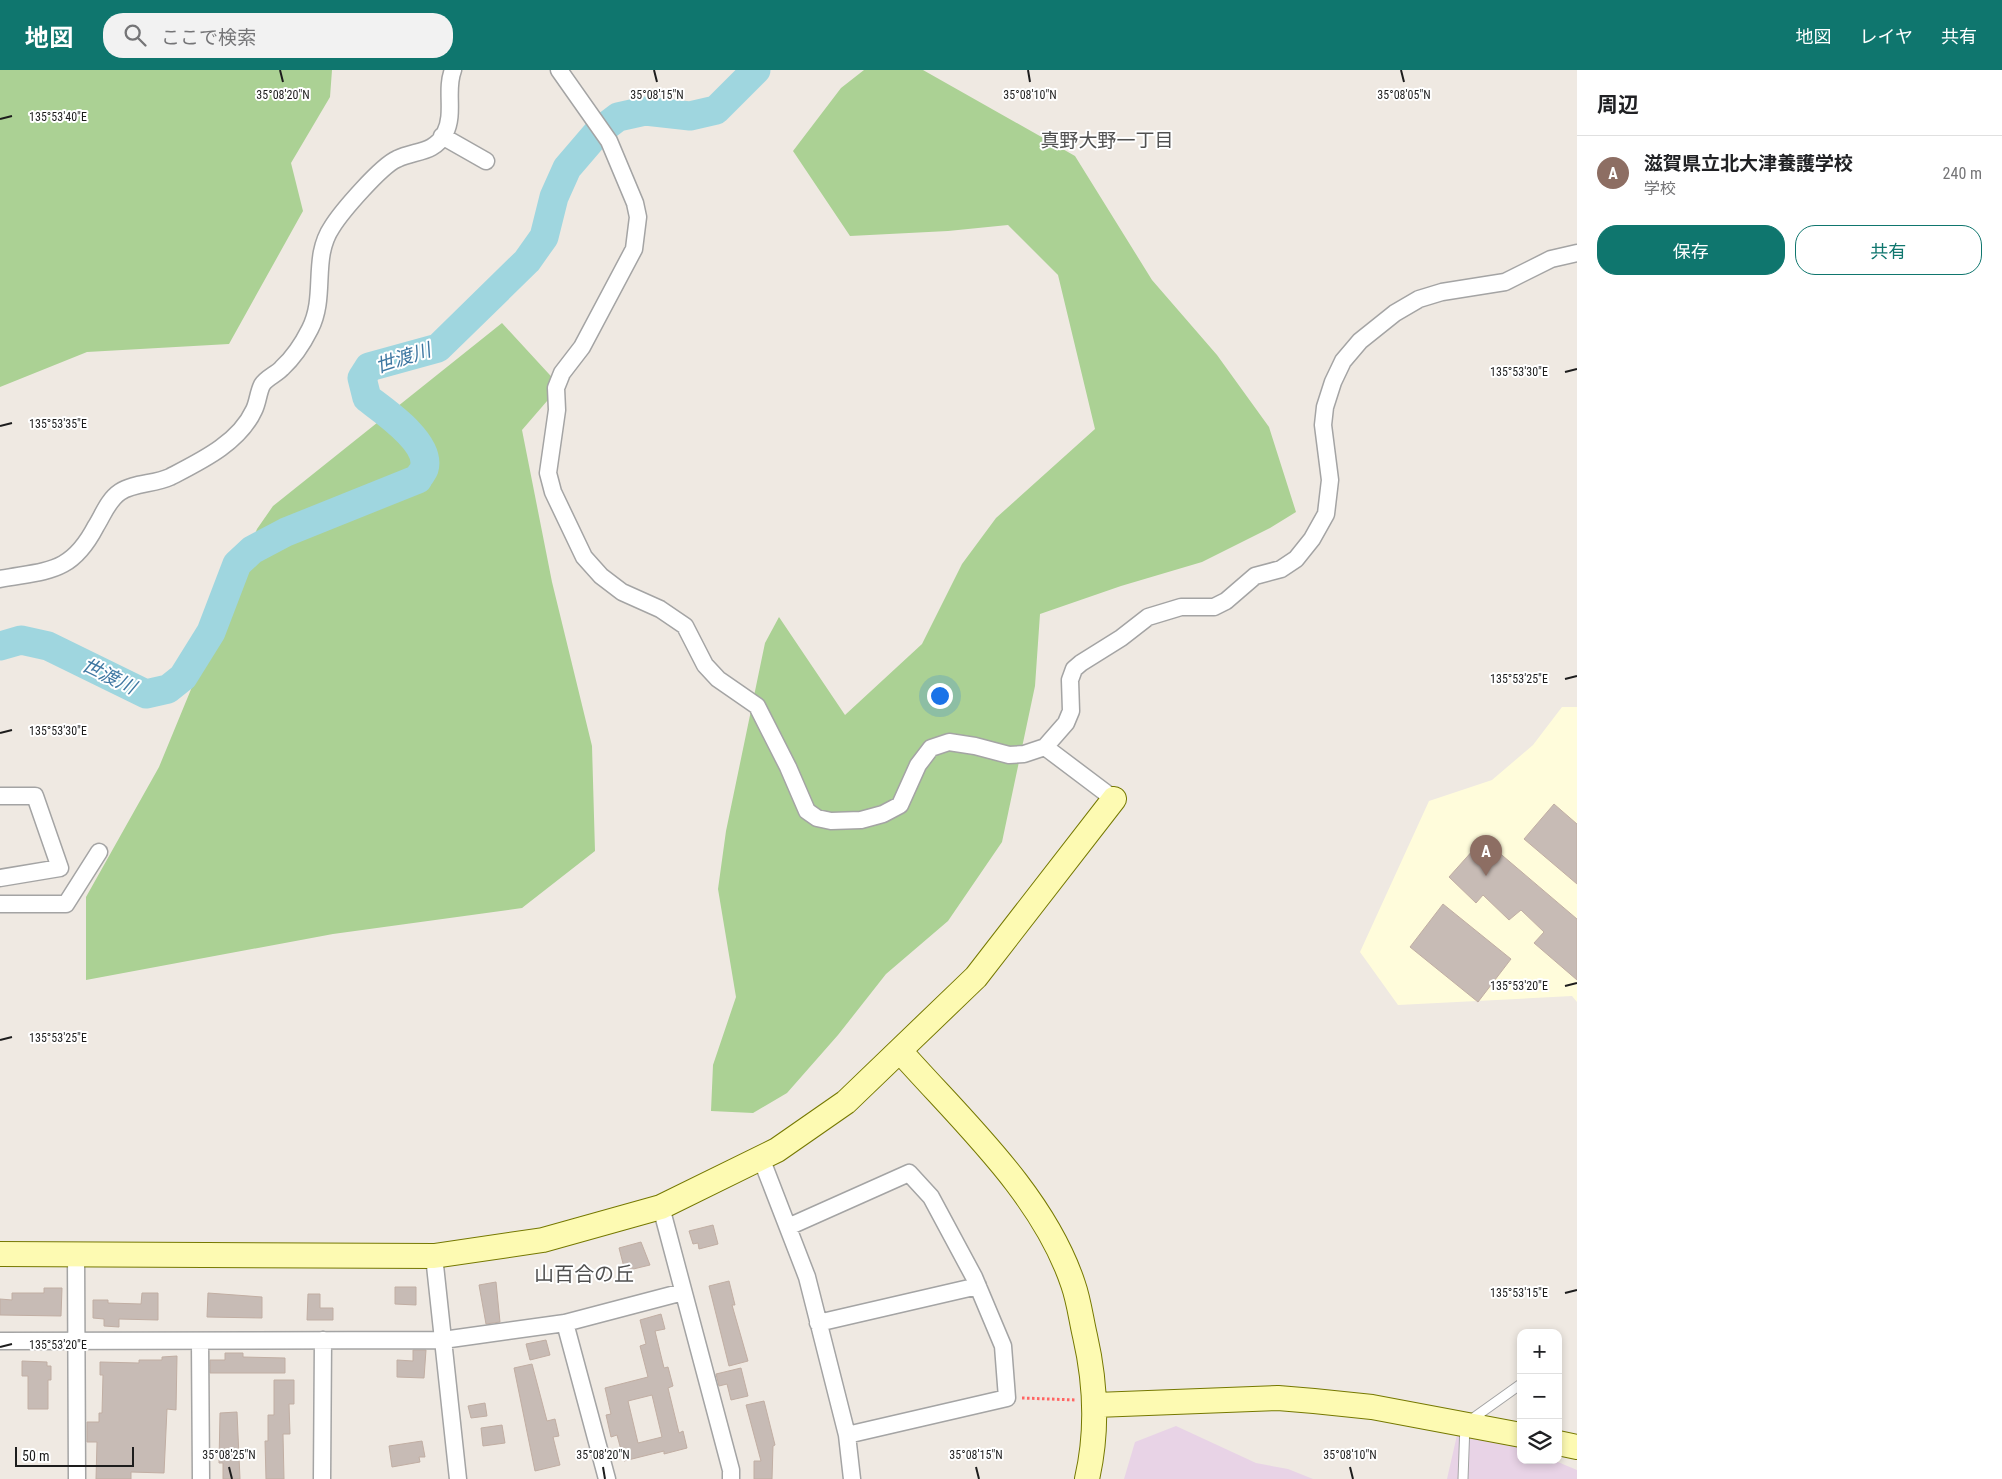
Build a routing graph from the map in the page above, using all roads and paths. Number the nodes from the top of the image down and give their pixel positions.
1 (453, 70) edge
2 (559, 70) edge
3 (442, 136) junction
4 (486, 162) dead end
5 (1577, 253) edge
6 (0, 579) edge
7 (1045, 747) junction
8 (0, 796) edge
9 (1114, 799) joint
10 (100, 852) dead end
11 (0, 878) edge
12 (0, 904) edge
13 (900, 1051) junction
14 (761, 1158) junction
15 (660, 1207) junction
16 (788, 1227) junction
17 (0, 1254) edge
18 (76, 1254) junction
19 (434, 1256) junction
20 (978, 1286) junction
21 (683, 1292) junction
22 (565, 1322) junction
23 (818, 1323) junction
24 (323, 1340) junction
25 (443, 1340) junction
26 (0, 1341) edge
27 (76, 1341) junction
28 (200, 1341) junction
29 (1517, 1387) edge
30 (1007, 1398) junction
31 (1086, 1402) junction
32 (1465, 1424) junction
33 (1517, 1434) edge
34 (847, 1435) junction
35 (1562, 1444) edge
36 (1577, 1447) edge
37 (77, 1479) edge
38 (200, 1479) edge
39 (322, 1479) edge
40 (458, 1479) edge
41 (607, 1479) edge
42 (731, 1479) edge
43 (852, 1479) edge
44 (1087, 1479) edge
45 (1463, 1479) edge

1 - 3 street
2 - 7 street
3 - 4 street
3 - 6 street
5 - 7 street
7 - 9 street
8 - 11 street
9 - 13 street
10 - 12 street
13 - 14 street
13 - 31 street
14 - 15 street
14 - 16 street
15 - 19 street
15 - 21 street
16 - 20 street
16 - 23 street
17 - 18 street
18 - 19 street
18 - 27 street
19 - 25 street
20 - 23 street
20 - 30 street
21 - 22 street
21 - 42 street
22 - 25 street
22 - 41 street
23 - 34 street
24 - 25 street
24 - 28 street
24 - 39 street
25 - 40 street
26 - 27 street
27 - 28 street
27 - 37 street
28 - 38 street
29 - 32 lane
30 - 31 path
30 - 34 street
31 - 32 street
31 - 44 street
32 - 33 street
32 - 45 lane
34 - 43 street
35 - 36 street

